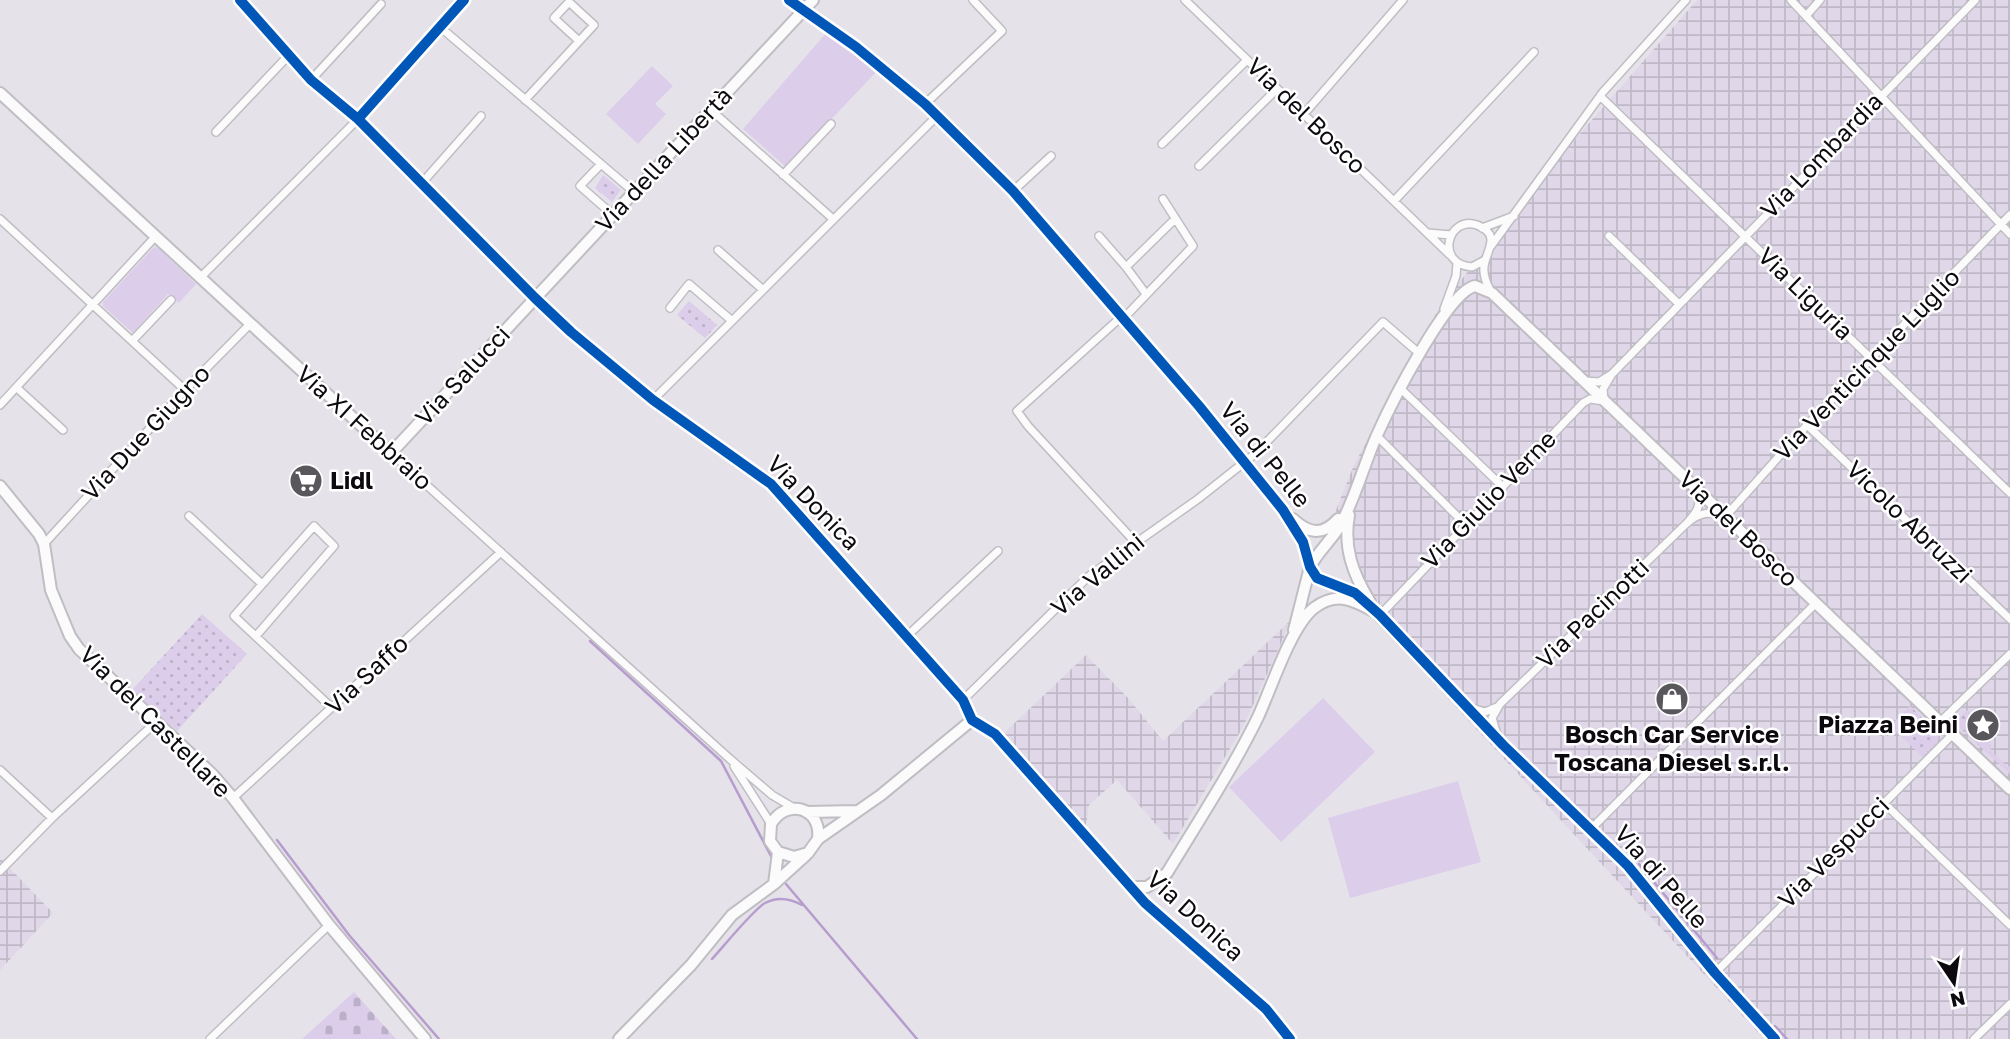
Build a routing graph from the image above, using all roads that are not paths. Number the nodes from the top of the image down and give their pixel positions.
1 (240, 0) edge
2 (464, 0) edge
3 (813, 0) edge
4 (973, 0) edge
5 (1185, 0) edge
6 (1403, 0) edge
7 (1686, 0) edge
8 (1790, 0) edge
9 (1820, 0) edge
10 (1975, 0) edge
11 (791, 2) edge
12 (381, 4) dead end
13 (803, 11) junction
14 (1806, 16) junction
15 (792, 22) junction
16 (440, 27) junction
17 (579, 41) junction
18 (1534, 51) dead end
19 (288, 56) junction
20 (1247, 60) junction
21 (311, 80) junction
22 (1277, 89) junction
23 (0, 93) edge
24 (1881, 94) junction
25 (1600, 96) junction
26 (525, 100) junction
27 (925, 104) junction
28 (711, 110) junction
29 (1304, 114) junction
30 (938, 115) junction
31 (481, 116) dead end
32 (358, 120) junction
33 (831, 124) dead end
34 (216, 132) dead end
35 (1162, 144) dead end
36 (1051, 156) dead end
37 (601, 164) junction
38 (1199, 166) dead end
39 (783, 174) junction
40 (422, 183) junction
41 (1013, 191) junction
42 (634, 192) junction
43 (1163, 199) dead end
44 (1394, 201) junction
45 (613, 215) junction
46 (1514, 215) junction
47 (2010, 215) edge
48 (0, 219) edge
49 (833, 219) junction
50 (1175, 219) junction
51 (2001, 224) junction
52 (1482, 228) junction
53 (1427, 232) junction
54 (1451, 234) junction
55 (2010, 234) edge
56 (1745, 235) junction
57 (1100, 236) dead end
58 (1609, 236) dead end
59 (155, 237) junction
60 (1491, 246) junction
61 (718, 250) dead end
62 (1450, 256) junction
63 (1485, 260) junction
64 (1457, 263) junction
65 (1126, 267) junction
66 (200, 278) junction
67 (762, 289) junction
68 (1492, 293) junction
69 (1146, 294) junction
70 (535, 298) junction
71 (172, 299) dead end
72 (1679, 304) junction
73 (93, 305) junction
74 (670, 308) dead end
75 (1121, 319) junction
76 (731, 320) junction
77 (250, 324) junction
78 (1437, 326) junction
79 (133, 340) junction
80 (1420, 354) junction
81 (1872, 360) junction
82 (1612, 374) junction
83 (1581, 379) junction
84 (17, 388) junction
85 (1401, 389) junction
86 (185, 390) junction
87 (653, 400) junction
88 (1605, 402) junction
89 (0, 405) edge
90 (1807, 425) junction
91 (63, 430) dead end
92 (1377, 436) junction
93 (391, 453) junction
94 (1245, 462) junction
95 (0, 486) edge
96 (1693, 486) junction
97 (1503, 487) junction
98 (2010, 493) edge
99 (1353, 496) junction
100 (1283, 510) junction
101 (189, 516) dead end
102 (1725, 517) junction
103 (1687, 523) junction
104 (1466, 525) junction
105 (1135, 542) junction
106 (44, 544) junction
107 (998, 551) dead end
108 (501, 552) junction
109 (1310, 568) junction
110 (262, 584) junction
111 (1816, 603) junction
112 (1379, 614) junction
113 (2010, 619) edge
114 (256, 636) junction
115 (907, 636) junction
116 (1291, 643) junction
117 (2010, 654) edge
118 (1458, 697) junction
119 (963, 700) junction
120 (1500, 704) junction
121 (331, 707) junction
122 (972, 720) junction
123 (156, 722) junction
124 (1941, 722) junction
125 (1953, 734) junction
126 (1503, 745) junction
127 (730, 759) junction
128 (0, 770) edge
129 (2010, 789) edge
130 (233, 799) junction
131 (1884, 803) junction
132 (801, 810) junction
133 (858, 811) junction
134 (52, 818) junction
135 (771, 824) junction
136 (1591, 829) junction
137 (818, 839) junction
138 (778, 852) junction
139 (808, 853) junction
140 (0, 871) edge
141 (774, 884) junction
142 (1131, 887) junction
143 (329, 925) junction
144 (2010, 925) edge
145 (1715, 972) junction
146 (2010, 1004) edge
147 (1978, 1038) edge
148 (211, 1039) edge
149 (425, 1039) edge
150 (619, 1039) edge
151 (1290, 1039) edge
152 (1775, 1039) edge

1 - 19 street, Via Donica
2 - 16 street
3 - 13 street, Via della Libertà
4 - 27 street
5 - 20 street, Via del Bosco
6 - 29 street
7 - 25 street
8 - 14 street
9 - 14 street
10 - 24 street, Via Lombardia
11 - 13 street, Via di Pelle
11 - 15 street
12 - 21 street
13 - 15 street, Via della Libertà
13 - 27 street, Via di Pelle
14 - 24 street
15 - 28 street, Via della Libertà
16 - 26 street
16 - 32 street
17 - 17 street
17 - 26 street
18 - 44 street
19 - 21 street, Via Donica
19 - 34 street
20 - 22 street, Via del Bosco
20 - 35 street
21 - 32 street, Via Donica
22 - 29 street, Via del Bosco
22 - 38 street
23 - 59 street, Via XI Febbraio
24 - 51 street
24 - 56 street, Via Lombardia
25 - 46 street
25 - 56 street, Via Liguria
26 - 37 street
27 - 30 street, Via di Pelle
28 - 39 street
28 - 42 street, Via della Libertà
29 - 44 street, Via del Bosco
30 - 41 street, Via di Pelle
30 - 49 street
31 - 40 street
32 - 40 street, Via Donica
32 - 66 street
33 - 39 street
36 - 41 street
37 - 42 street
37 - 45 street
39 - 49 street
40 - 70 street, Via Donica
41 - 75 street, Via di Pelle
42 - 45 street, Via della Libertà
43 - 50 street
44 - 53 street, Via del Bosco
45 - 70 street, Via della Libertà
46 - 52 street
46 - 60 street
47 - 51 street, Via Venticinque Luglio
48 - 73 street
49 - 67 street
50 - 65 street
50 - 69 street
51 - 55 street
51 - 81 street, Via Venticinque Luglio
52 - 54 street
52 - 60 street
53 - 54 street
53 - 62 street, Via del Bosco
54 - 62 street
56 - 72 street, Via Lombardia
56 - 81 street, Via Liguria
57 - 65 street
58 - 72 street
59 - 66 street, Via XI Febbraio
59 - 73 street
60 - 63 street
61 - 67 street
62 - 64 street, Via del Bosco
63 - 64 street
63 - 68 street
64 - 78 street
65 - 69 street
66 - 77 street, Via XI Febbraio
67 - 76 street
68 - 78 street
68 - 83 street, Via del Bosco
69 - 75 street
70 - 87 street, Via Donica
70 - 93 street, Via Salucci
71 - 79 street
72 - 82 street, Via Lombardia
73 - 79 street
73 - 84 street
74 - 76 street
75 - 94 street, Via di Pelle
75 - 105 street
76 - 87 street
77 - 86 street, Via Due Giugno
77 - 93 street, Via XI Febbraio
78 - 80 street
79 - 86 street
80 - 85 street
80 - 94 street, Via Vallini
81 - 90 street, Via Venticinque Luglio
81 - 98 street, Via Liguria
82 - 83 street
82 - 88 street
83 - 88 street, Via del Bosco
84 - 89 street
84 - 91 street
85 - 92 street
85 - 97 street
86 - 106 street, Via Due Giugno
87 - 115 street, Via Donica
88 - 96 street, Via del Bosco
88 - 97 street, Via Giulio Verne
90 - 102 street, Via Venticinque Luglio
90 - 113 street, Vicolo Abruzzi
92 - 99 street
92 - 104 street
93 - 108 street, Via XI Febbraio
94 - 100 street, Via di Pelle
94 - 105 street, Via Vallini
95 - 106 street, Via del Castellare
96 - 102 street, Via del Bosco
96 - 103 street, Via Pacinotti
97 - 104 street, Via Giulio Verne
99 - 100 street
99 - 109 street
99 - 112 street, Via di Pelle
100 - 109 street, Via di Pelle
101 - 110 street
102 - 103 street, Via Pacinotti
102 - 111 street, Via del Bosco
103 - 120 street, Via Pacinotti
104 - 112 street, Via Giulio Verne
105 - 119 street, Via Vallini
106 - 123 street, Via del Castellare
107 - 115 street
108 - 121 street, Via Saffo
108 - 127 street, Via XI Febbraio
109 - 112 street, Via di Pelle
109 - 116 street
110 - 114 street
110 - 114 street
111 - 124 street, Via del Bosco
111 - 136 street
112 - 116 street
112 - 118 street, Via di Pelle
114 - 121 street
115 - 119 street, Via Donica
116 - 142 street
117 - 124 street
118 - 120 street
118 - 126 street, Via di Pelle
119 - 122 street, Via Donica
120 - 126 street
121 - 130 street, Via Saffo
122 - 133 street
122 - 142 street, Via Donica
123 - 130 street, Via del Castellare
123 - 134 street
124 - 125 street, Via del Bosco
125 - 129 street, Via del Bosco
125 - 131 street, Via Vespucci
126 - 136 street, Via di Pelle
127 - 132 street, Via XI Febbraio
127 - 135 street, Via XI Febbraio
128 - 134 street
130 - 143 street, Via del Castellare
131 - 144 street
131 - 145 street, Via Vespucci
132 - 133 street
132 - 135 street
132 - 137 street
133 - 137 street
134 - 140 street
135 - 138 street
136 - 145 street, Via di Pelle
137 - 139 street
138 - 139 street
138 - 141 street
139 - 141 street
141 - 150 street
142 - 151 street, Via Donica
143 - 148 street
143 - 149 street, Via del Castellare
145 - 152 street, Via di Pelle
146 - 147 street

